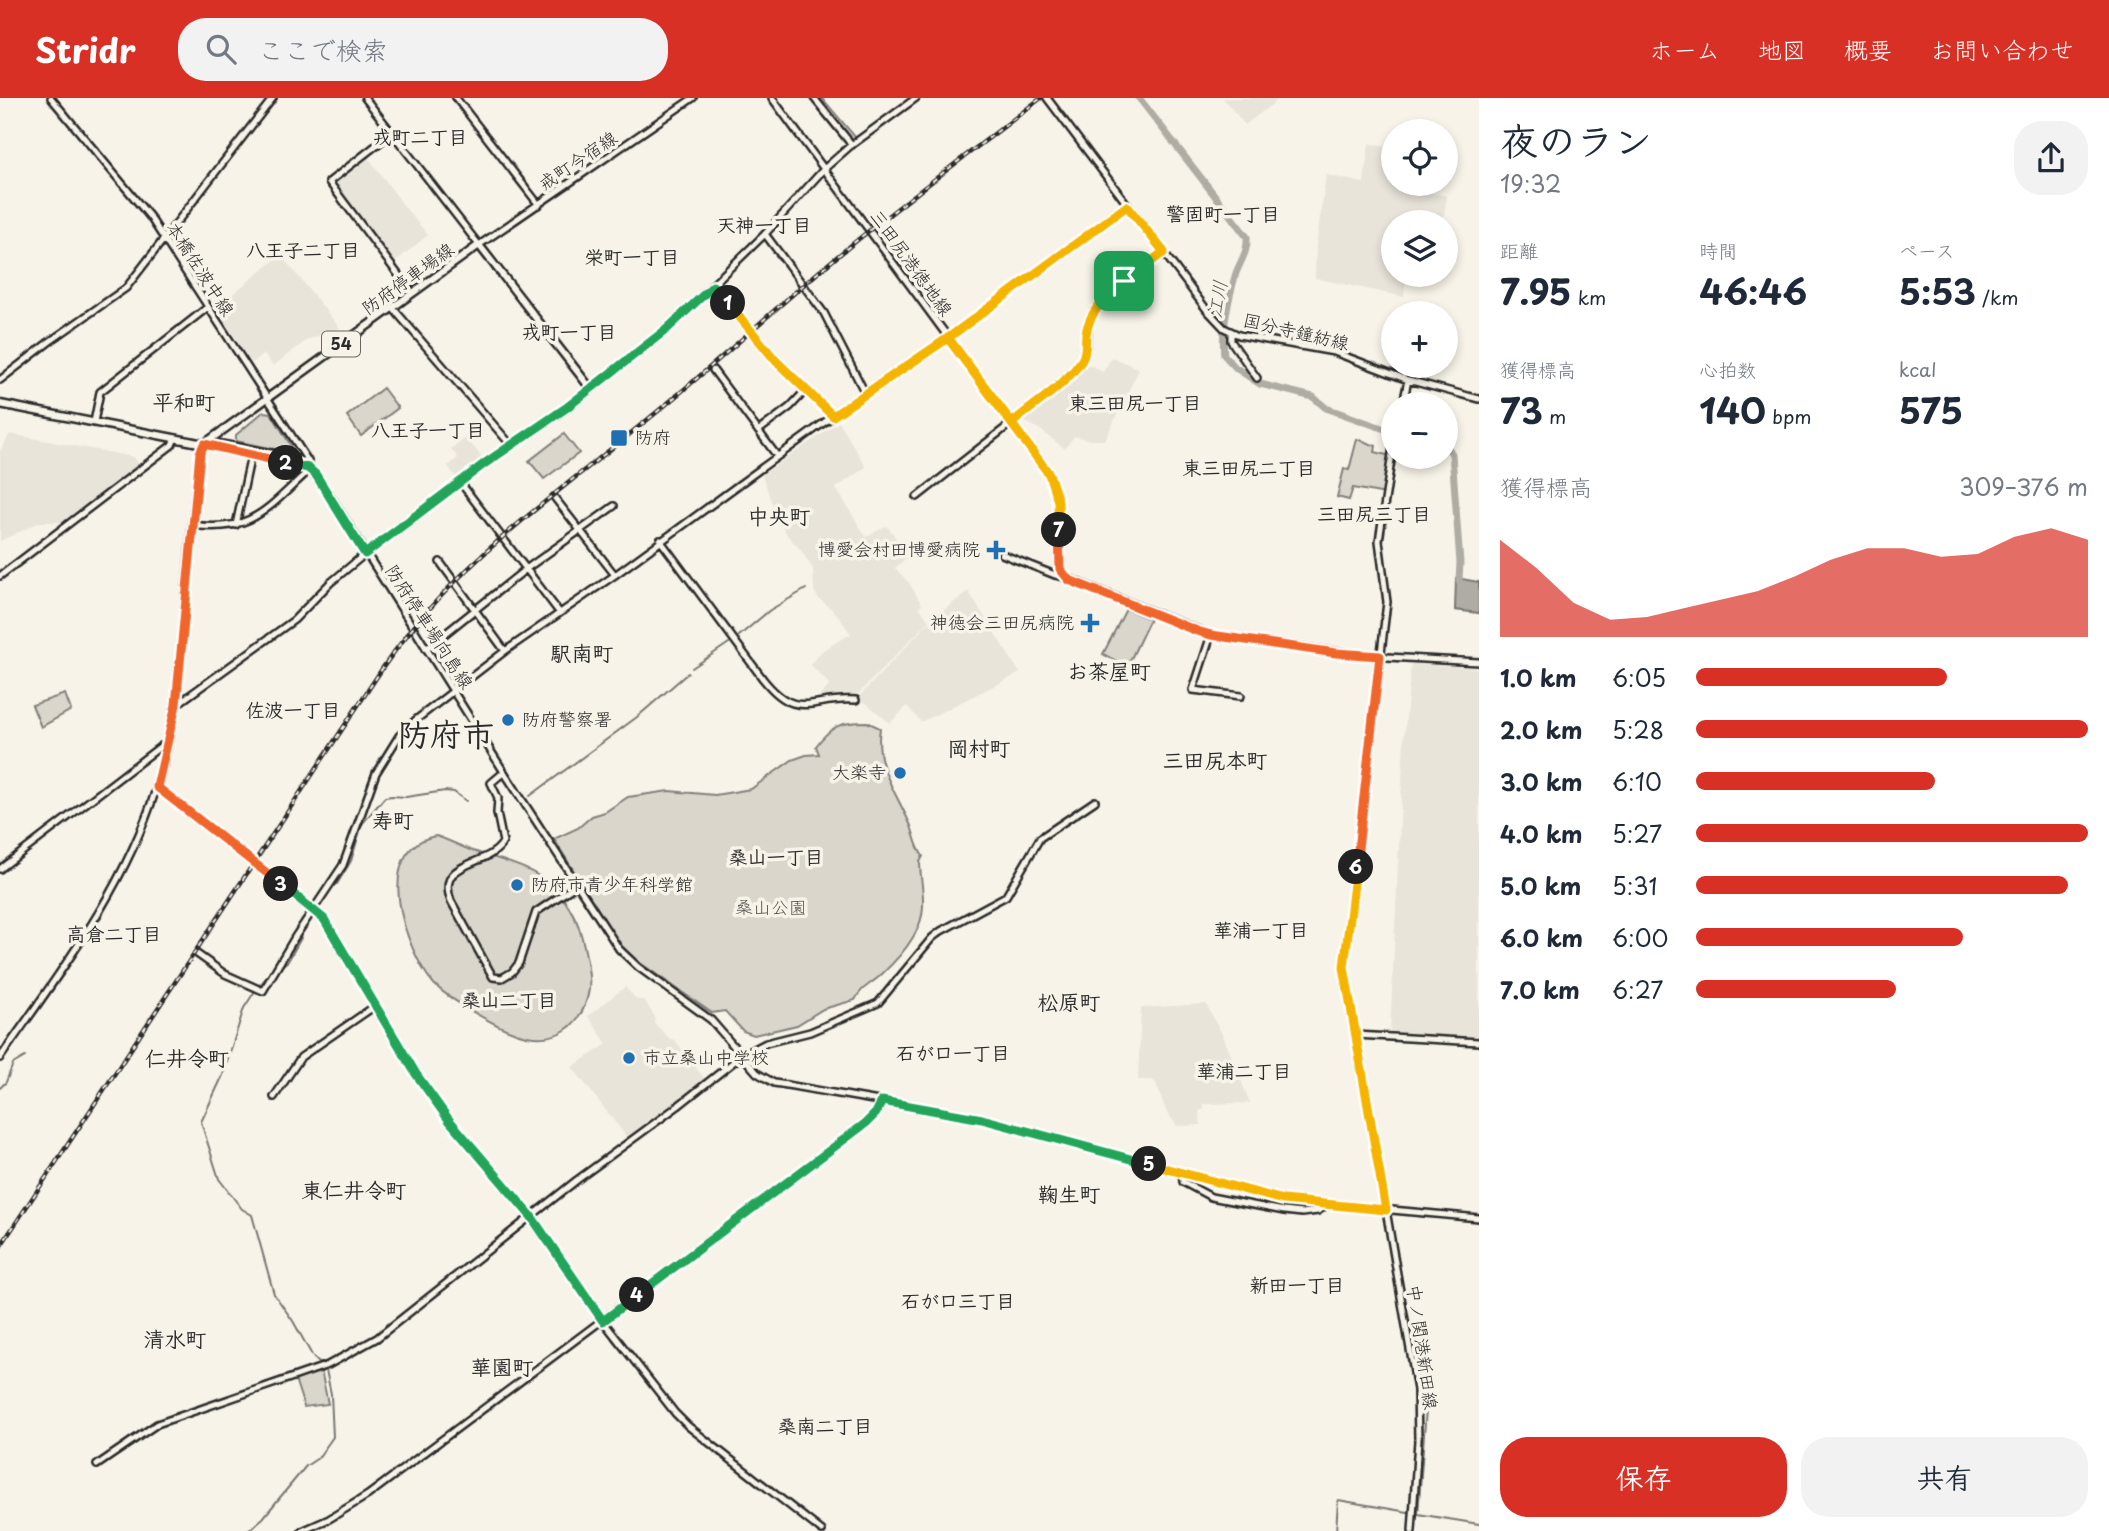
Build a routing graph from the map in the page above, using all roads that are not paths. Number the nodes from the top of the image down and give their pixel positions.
1 (51, 98) edge
2 (273, 98) edge
3 (365, 98) edge
4 (456, 98) edge
5 (693, 98) edge
6 (772, 98) edge
7 (814, 98) edge
8 (916, 98) edge
9 (1047, 98) edge
10 (392, 133) junction
11 (852, 145) junction
12 (824, 169) junction
13 (539, 205) junction
14 (1127, 206) junction
15 (765, 234) junction
16 (165, 239) junction
17 (479, 245) junction
18 (1164, 252) junction
19 (713, 286) junction
20 (412, 293) junction
21 (208, 307) junction
22 (392, 307) junction
23 (1231, 332) junction
24 (948, 338) junction
25 (713, 370) dead end
26 (1257, 378) dead end
27 (0, 380) edge
28 (1408, 380) junction
29 (590, 388) junction
30 (806, 390) junction
31 (1406, 392) edge
32 (865, 393) junction
33 (267, 398) junction
34 (1479, 399) edge
35 (0, 404) edge
36 (833, 416) junction
37 (94, 422) junction
38 (1012, 423) junction
39 (758, 431) junction
40 (175, 438) junction
41 (204, 444) junction
42 (511, 446) junction
43 (251, 455) junction
44 (777, 456) junction
45 (308, 468) junction
46 (1390, 469) edge
47 (460, 482) junction
48 (554, 497) dead end
49 (916, 497) dead end
50 (614, 506) dead end
51 (192, 525) junction
52 (236, 525) junction
53 (581, 530) junction
54 (660, 540) junction
55 (365, 554) junction
56 (1002, 554) dead end
57 (440, 562) dead end
58 (526, 569) junction
59 (615, 575) junction
60 (0, 576) edge
61 (1065, 577) junction
62 (474, 610) junction
63 (559, 612) junction
64 (1211, 635) junction
65 (426, 649) junction
66 (505, 651) junction
67 (1380, 656) junction
68 (1479, 662) edge
69 (452, 690) junction
70 (1241, 696) dead end
71 (856, 700) dead end
72 (176, 705) junction
73 (167, 747) junction
74 (504, 772) junction
75 (157, 787) junction
76 (1095, 801) dead end
77 (0, 869) edge
78 (578, 884) junction
79 (314, 909) junction
80 (197, 954) dead end
81 (375, 1006) junction
82 (1356, 1035) junction
83 (1479, 1042) edge
84 (741, 1056) junction
85 (0, 1058) edge
86 (274, 1097) dead end
87 (882, 1101) junction
88 (1182, 1173) junction
89 (1328, 1204) junction
90 (1386, 1210) junction
91 (531, 1216) junction
92 (1479, 1218) edge
93 (603, 1321) junction
94 (97, 1465) dead end
95 (302, 1531) edge
96 (822, 1531) edge
97 (1412, 1531) edge

1 - 16 street, 本橋佐波中線
2 - 16 street
3 - 10 street
4 - 13 street
5 - 13 street, 戒町今宿線
6 - 12 street, 三田尻港徳地線
7 - 11 street
8 - 11 street
9 - 14 street, 国分寺鐘紡線
10 - 17 street
10 - 20 street
11 - 12 street
12 - 15 street
12 - 24 street, 三田尻港徳地線
13 - 17 street, 戒町今宿線
14 - 18 street, 国分寺鐘紡線
14 - 24 street
15 - 19 street
15 - 32 street
16 - 21 street, 本橋佐波中線
16 - 27 street
17 - 20 main road, 防府停車場線 / 54
17 - 29 main road, 防府停車場線
18 - 23 street, 国分寺鐘紡線
18 - 38 street
19 - 29 street
19 - 30 street
20 - 22 main road, 防府停車場線 / 54
21 - 33 street, 本橋佐波中線
21 - 37 street
22 - 33 main road, 防府停車場線 / 54
22 - 42 street
23 - 26 street
23 - 28 street, 国分寺鐘紡線
24 - 32 street
24 - 38 street, 三田尻港徳地線
25 - 39 street
28 - 31 street
28 - 34 street, 国分寺鐘紡線
29 - 42 street, 防府停車場向島線
30 - 36 street
30 - 39 street
32 - 36 street
33 - 41 main road, 防府停車場線 / 54
33 - 45 street, 本橋佐波中線
35 - 37 main road
36 - 44 street
37 - 40 main road
38 - 49 street
38 - 61 street, 三田尻港徳地線
39 - 44 street
40 - 41 main road
40 - 60 street
41 - 43 street
41 - 45 street
41 - 51 street
42 - 47 street, 防府停車場向島線
43 - 45 street
43 - 52 street
44 - 54 street
45 - 52 street
45 - 55 street, 本橋佐波中線
46 - 67 street, 中ノ関港新田線
47 - 55 street, 防府停車場向島線
47 - 58 street
48 - 53 street
50 - 53 street
51 - 52 street
51 - 72 street
53 - 58 street
53 - 59 street
54 - 59 street
54 - 71 street
55 - 65 street, 防府停車場向島線
55 - 72 street
56 - 61 street
57 - 62 street
58 - 62 street
58 - 63 street
59 - 63 street
61 - 64 street
62 - 65 street
62 - 66 street
63 - 66 street
64 - 67 street
64 - 70 street
65 - 69 street, 防府停車場向島線
66 - 69 street
67 - 68 street
67 - 82 street, 中ノ関港新田線
69 - 74 street, 防府停車場向島線
69 - 79 street
72 - 73 street
73 - 75 street
73 - 77 street
74 - 78 street, 防府停車場向島線
74 - 78 street
75 - 79 street
75 - 85 street
76 - 84 street
78 - 84 street, 防府停車場向島線
79 - 80 street
79 - 81 street
81 - 86 street
81 - 91 street
82 - 83 street
82 - 90 street, 中ノ関港新田線
84 - 87 street, 防府停車場向島線
84 - 91 street
87 - 88 street, 防府停車場向島線
87 - 93 street
88 - 89 street, 防府停車場向島線
88 - 89 street
89 - 90 street, 防府停車場向島線
90 - 92 street, 防府停車場向島線
90 - 97 street, 中ノ関港新田線
91 - 93 street
91 - 94 street
93 - 95 street
93 - 96 street

